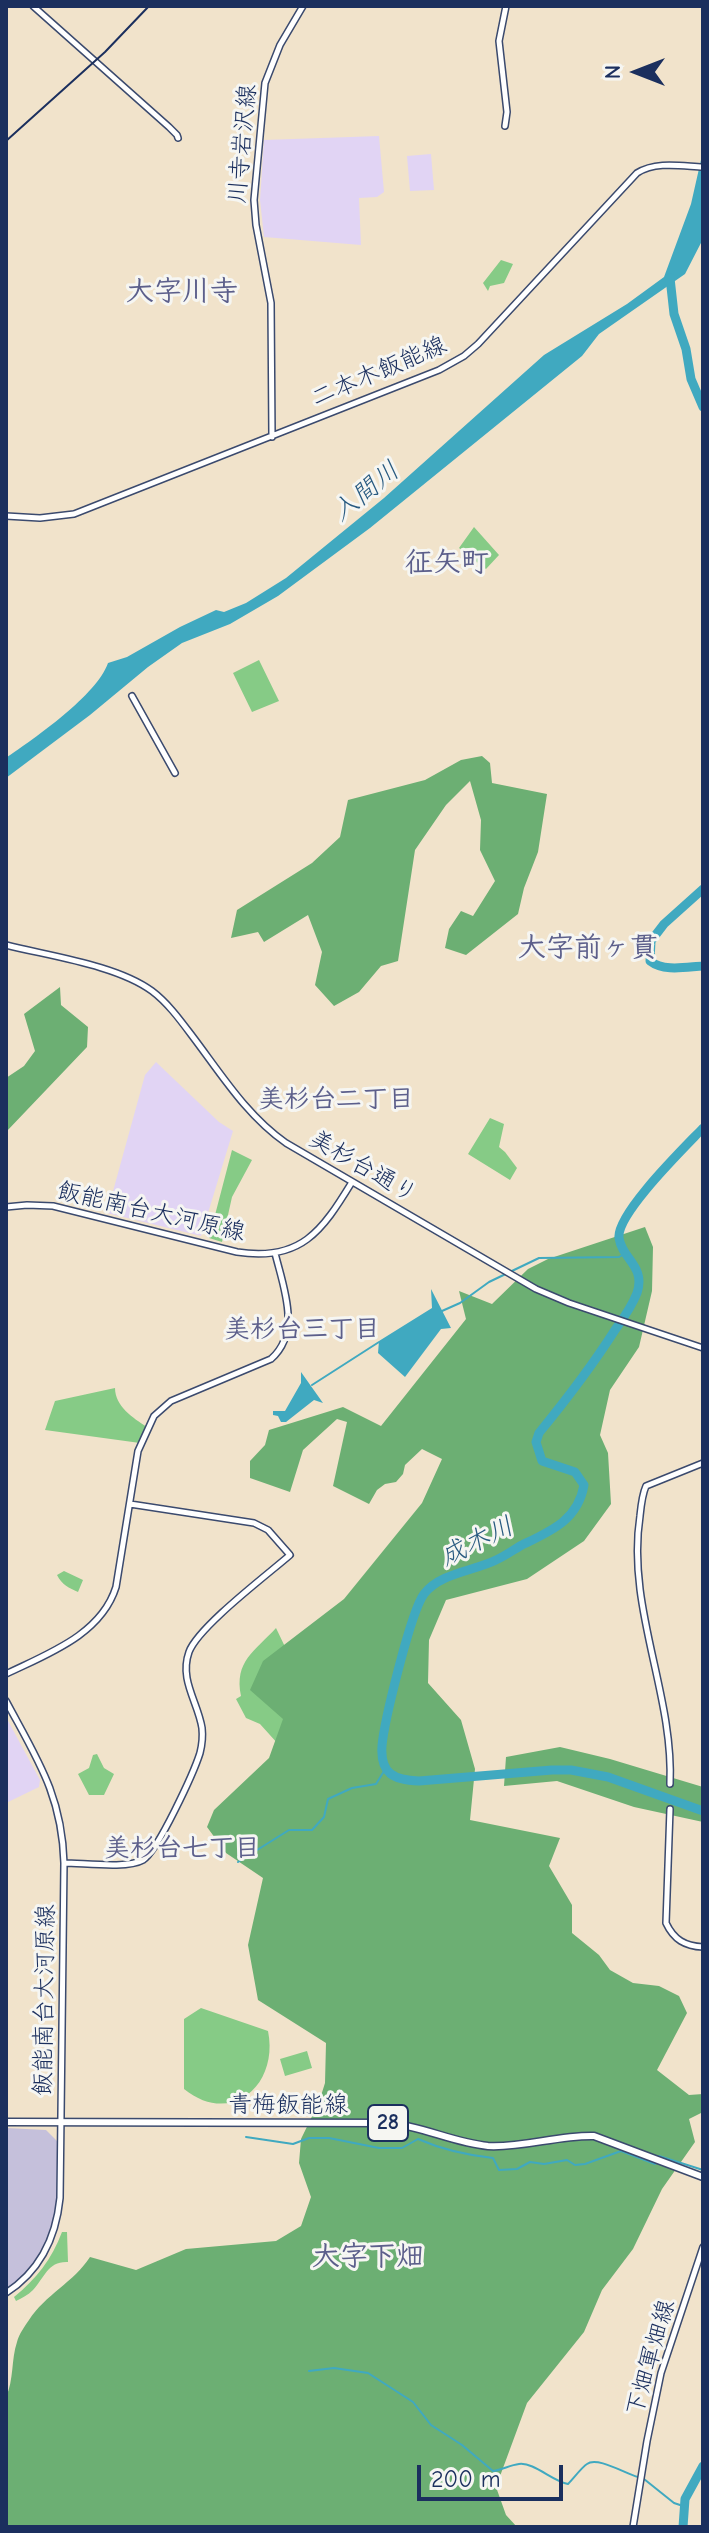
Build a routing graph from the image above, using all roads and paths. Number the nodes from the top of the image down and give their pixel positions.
1 (33, 6) edge
2 (303, 6) edge
3 (506, 6) edge
4 (505, 126) dead end
5 (178, 138) dead end
6 (703, 167) edge
7 (272, 437) junction
8 (6, 516) edge
9 (132, 696) dead end
10 (175, 773) dead end
11 (6, 945) edge
12 (352, 1182) junction
13 (6, 1207) edge
14 (275, 1253) junction
15 (703, 1348) edge
16 (703, 1463) edge
17 (130, 1504) junction
18 (6, 1674) edge
19 (6, 1701) edge
20 (670, 1784) dead end
21 (670, 1809) dead end
22 (64, 1863) junction
23 (703, 1947) edge
24 (6, 2122) edge
25 (61, 2123) junction
26 (703, 2177) edge
27 (703, 2247) edge
28 (6, 2293) edge
29 (633, 2527) edge

1 - 5 street
2 - 7 street, 川寺岩沢線
3 - 4 street
6 - 7 street, 二本木飯能線
7 - 8 street, 二本木飯能線
9 - 10 street
11 - 12 street, 美杉台通り
12 - 14 street, 飯能南台大河原線
12 - 15 street, 美杉台通り
13 - 14 street, 飯能南台大河原線
14 - 17 street
16 - 20 street
17 - 18 street
17 - 22 street
19 - 22 street, 飯能南台大河原線
21 - 23 street
22 - 25 street, 飯能南台大河原線
24 - 25 main road, 青梅飯能線 / 28
25 - 26 main road, 青梅飯能線 / 28
25 - 28 street, 飯能南台大河原線
27 - 29 street, 下畑軍畑線

